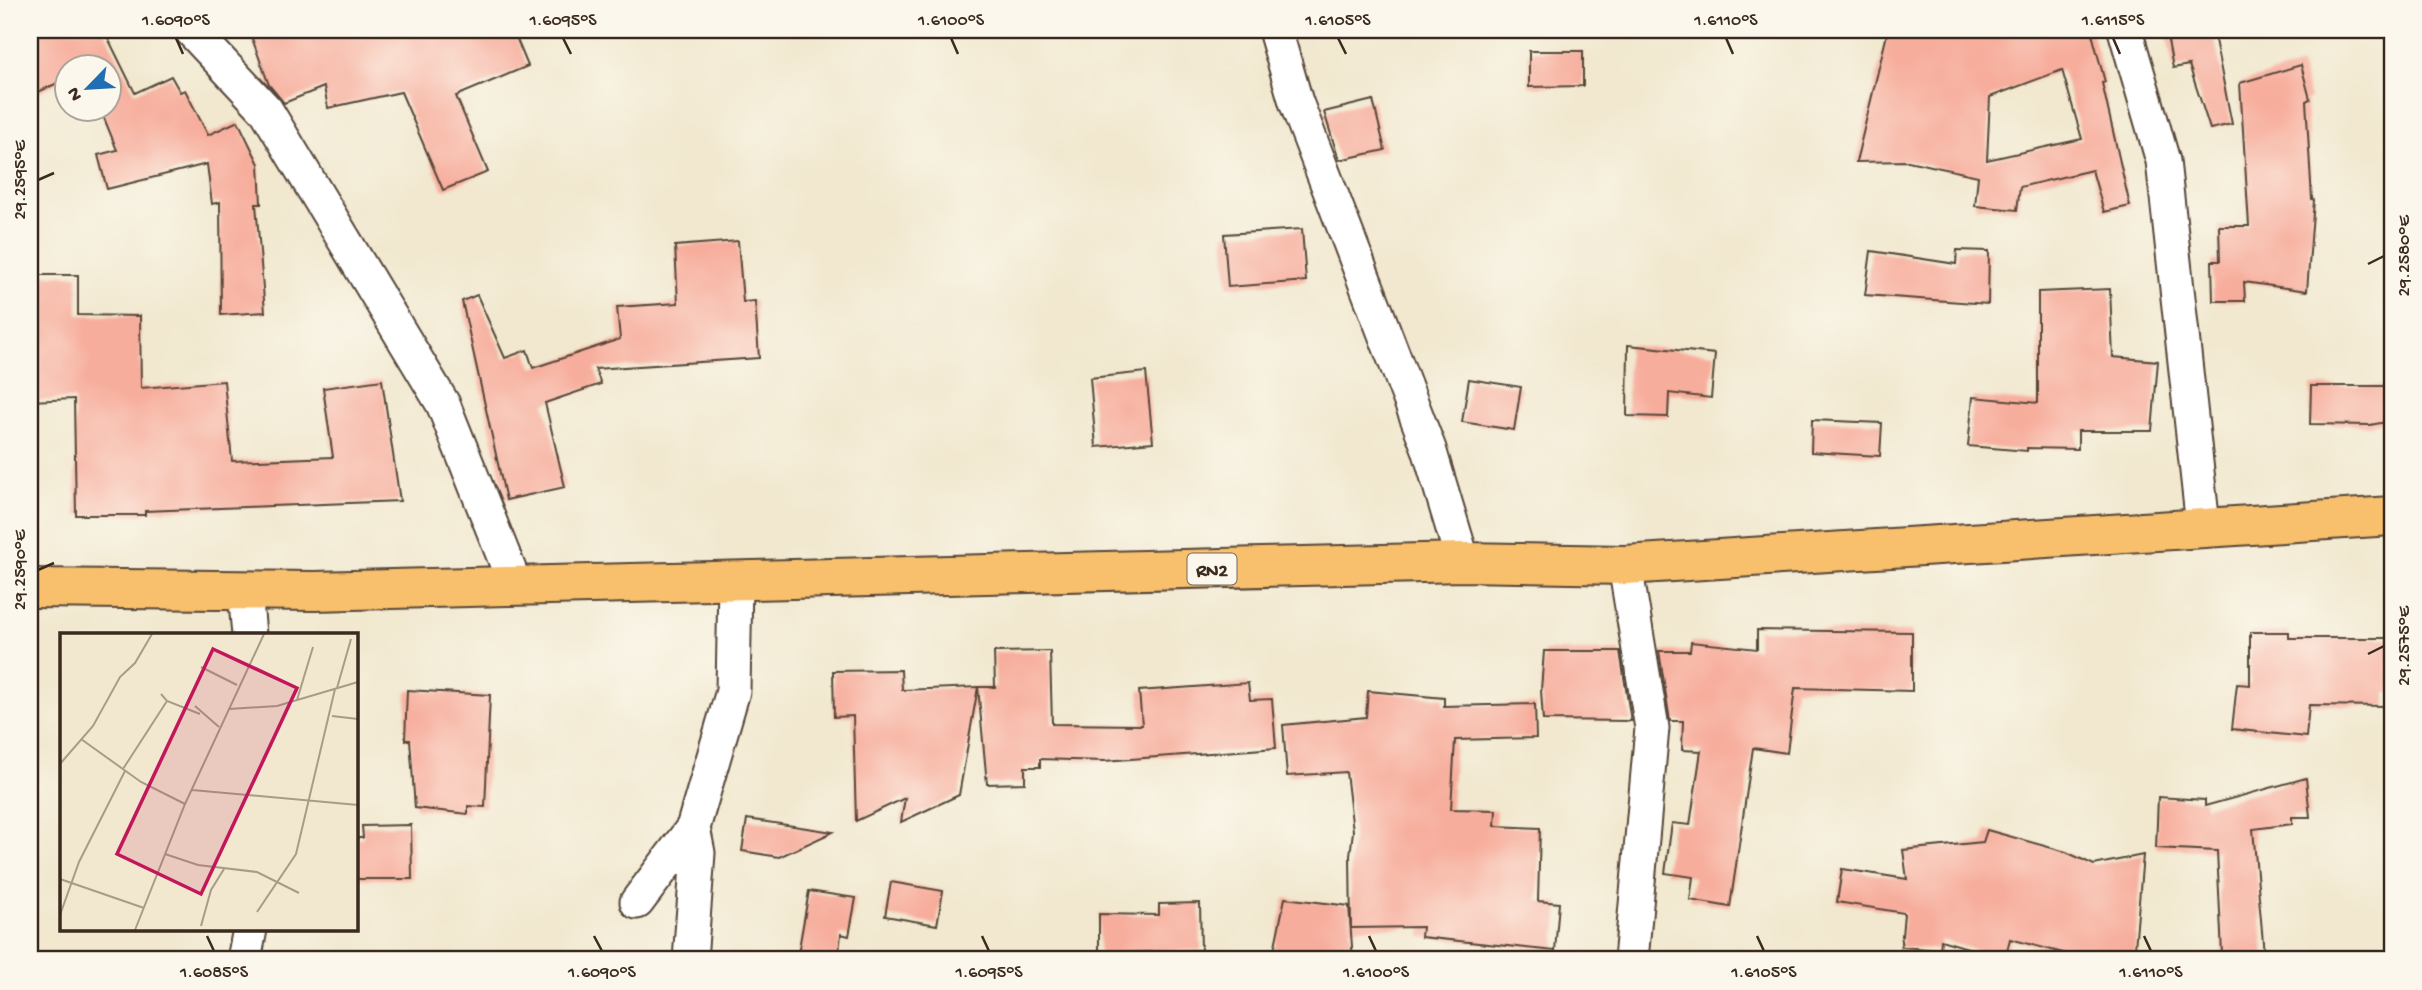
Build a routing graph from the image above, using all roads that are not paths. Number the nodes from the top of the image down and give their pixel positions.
1 (191, 30) edge
2 (1275, 30) edge
3 (2125, 30) edge
4 (2392, 516) edge
5 (2203, 526) junction
6 (1463, 562) junction
7 (1625, 565) junction
8 (735, 581) junction
9 (516, 587) junction
10 (30, 588) edge
11 (245, 591) junction
12 (249, 633) edge
13 (693, 828) junction
14 (637, 902) dead end
15 (250, 930) edge
16 (244, 960) edge
17 (690, 960) edge
18 (1631, 960) edge

1 - 9 street
2 - 6 street
3 - 5 street
4 - 5 highway, RN2
5 - 7 highway, RN2
6 - 7 highway, RN2
6 - 8 highway, RN2
7 - 18 street
8 - 9 highway, RN2
8 - 13 street
9 - 11 highway, RN2
10 - 11 highway, RN2
11 - 12 street
13 - 14 street
13 - 17 street
15 - 16 street

